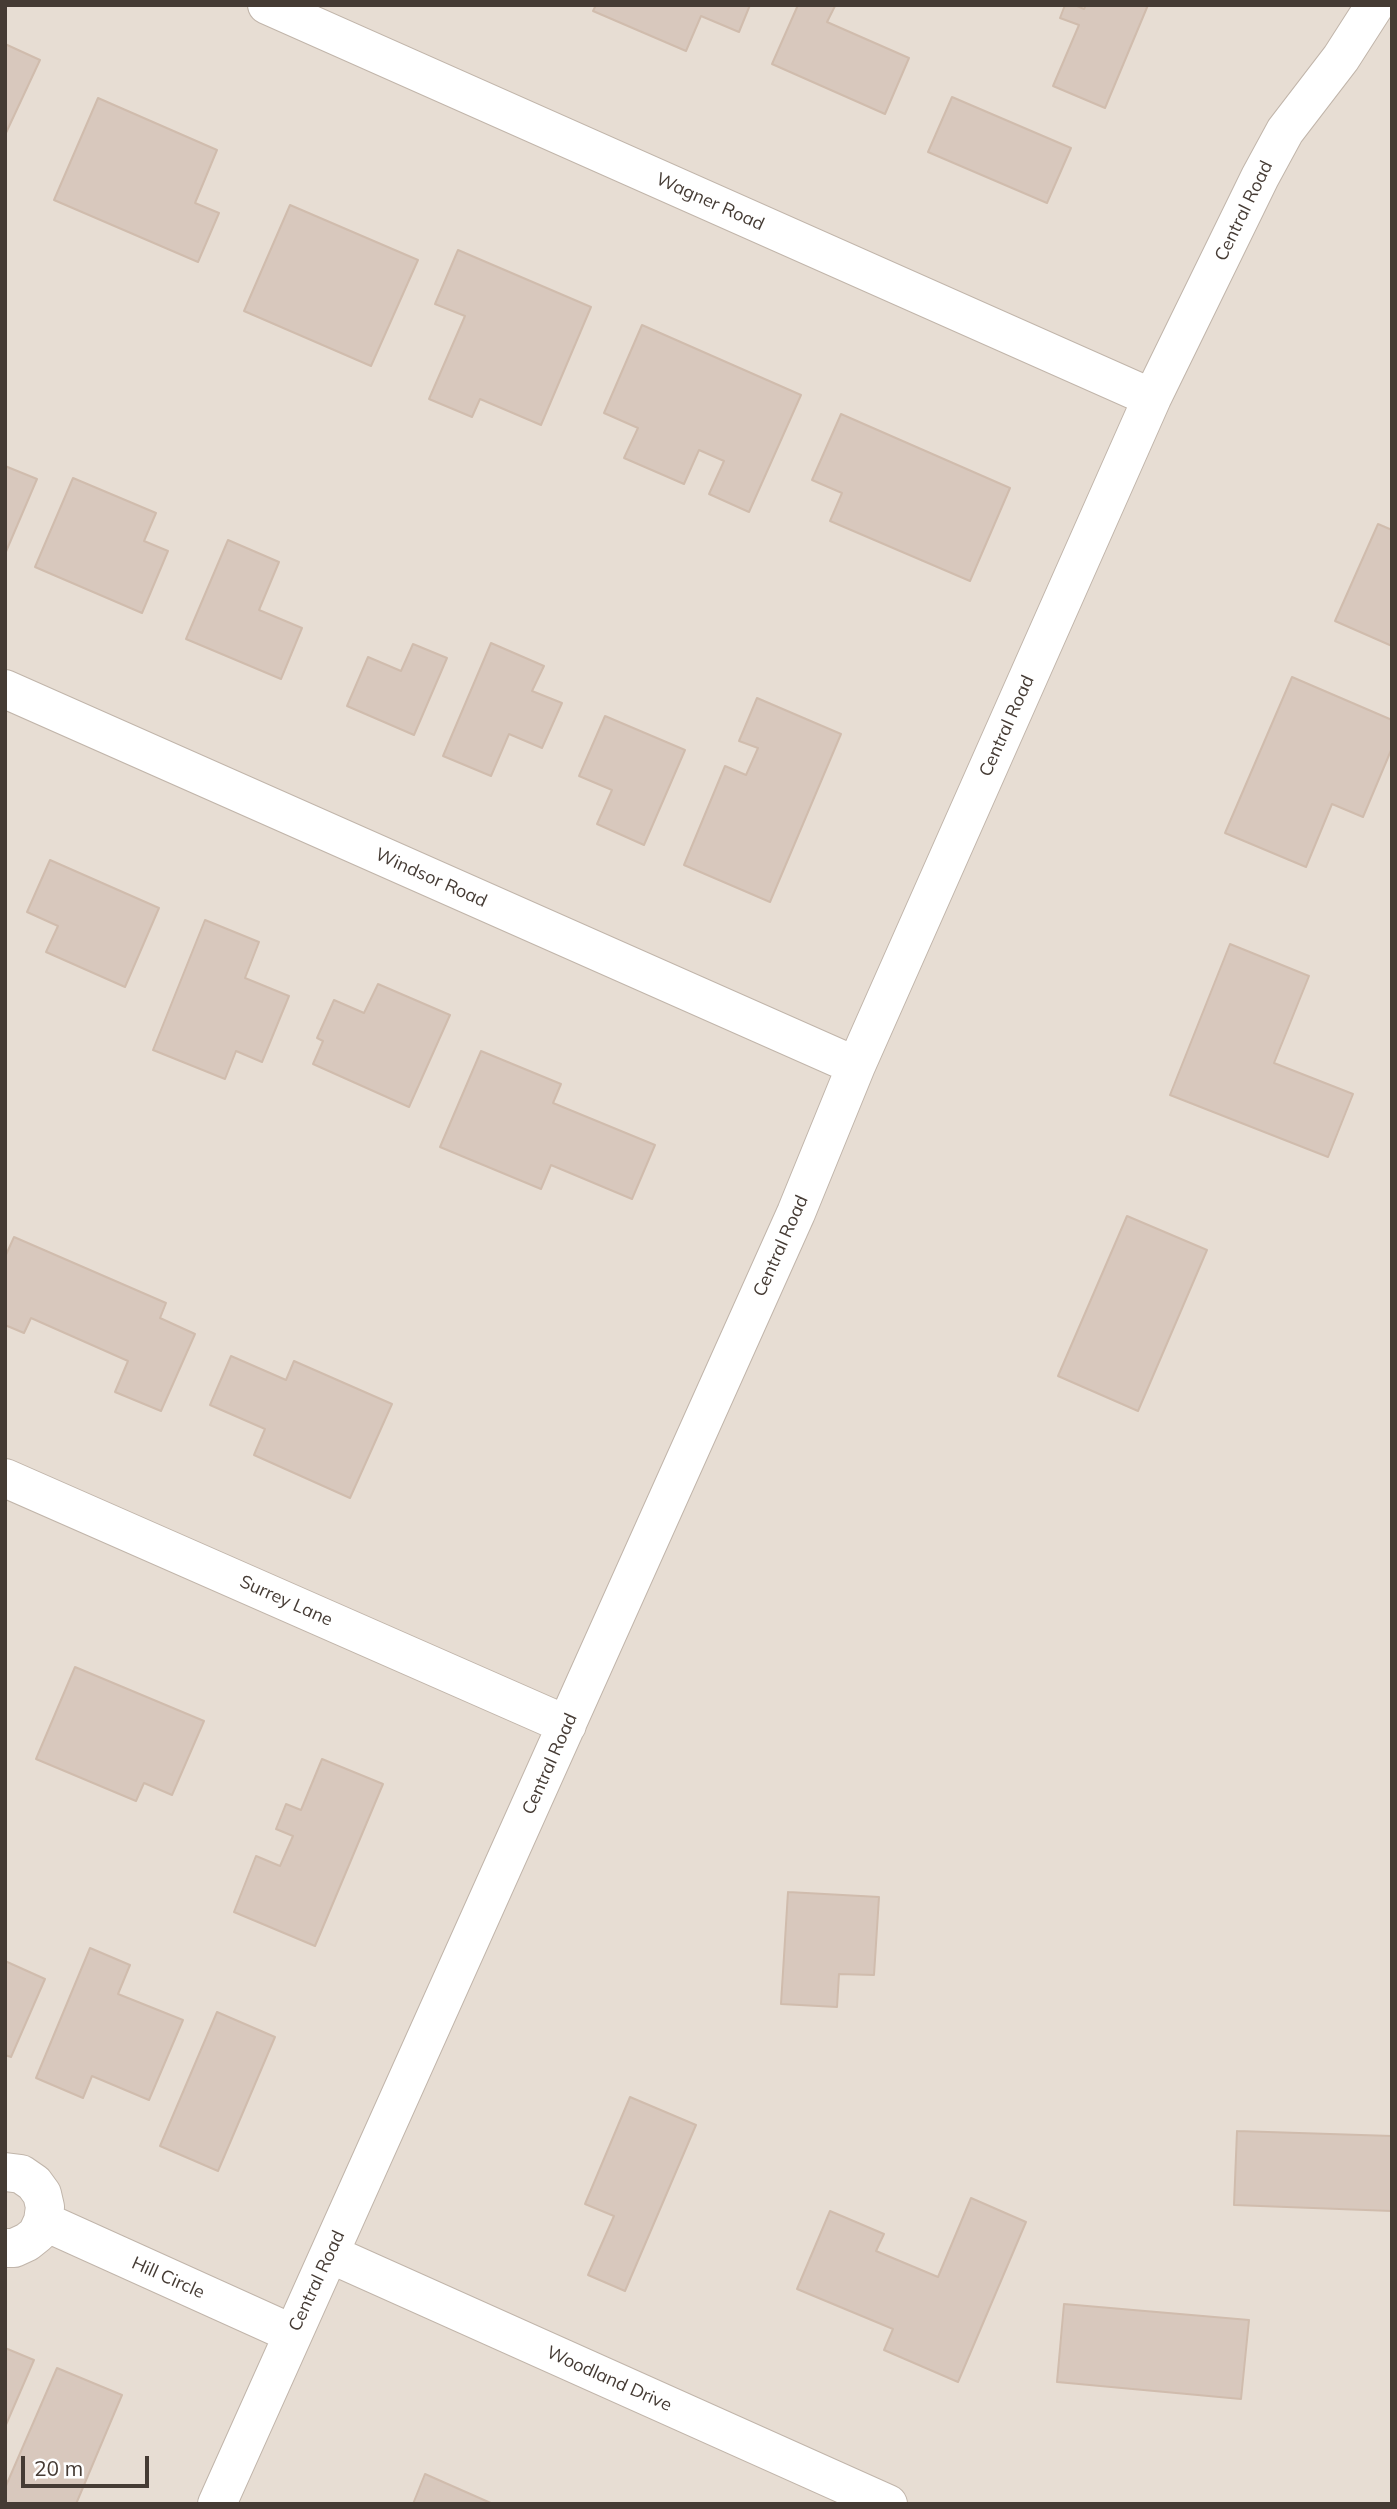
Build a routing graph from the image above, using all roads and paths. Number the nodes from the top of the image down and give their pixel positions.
1 (267, 5) edge
2 (1374, 5) edge
3 (1153, 398) junction
4 (5, 689) edge
5 (856, 1066) junction
6 (5, 1478) edge
7 (567, 1725) junction
8 (5, 2172) edge
9 (43, 2221) junction
10 (5, 2248) edge
11 (330, 2254) junction
12 (293, 2334) junction
13 (217, 2504) edge
14 (888, 2504) edge

1 - 3 street, Wagner Road
2 - 3 street, Central Road
3 - 5 street, Central Road
4 - 5 street, Windsor Road
5 - 7 street, Central Road
6 - 7 street, Surrey Lane
7 - 11 street, Central Road
8 - 9 street
9 - 10 street
9 - 12 street, Hill Circle
11 - 12 street, Central Road
11 - 14 street, Woodland Drive
12 - 13 street, Central Road

